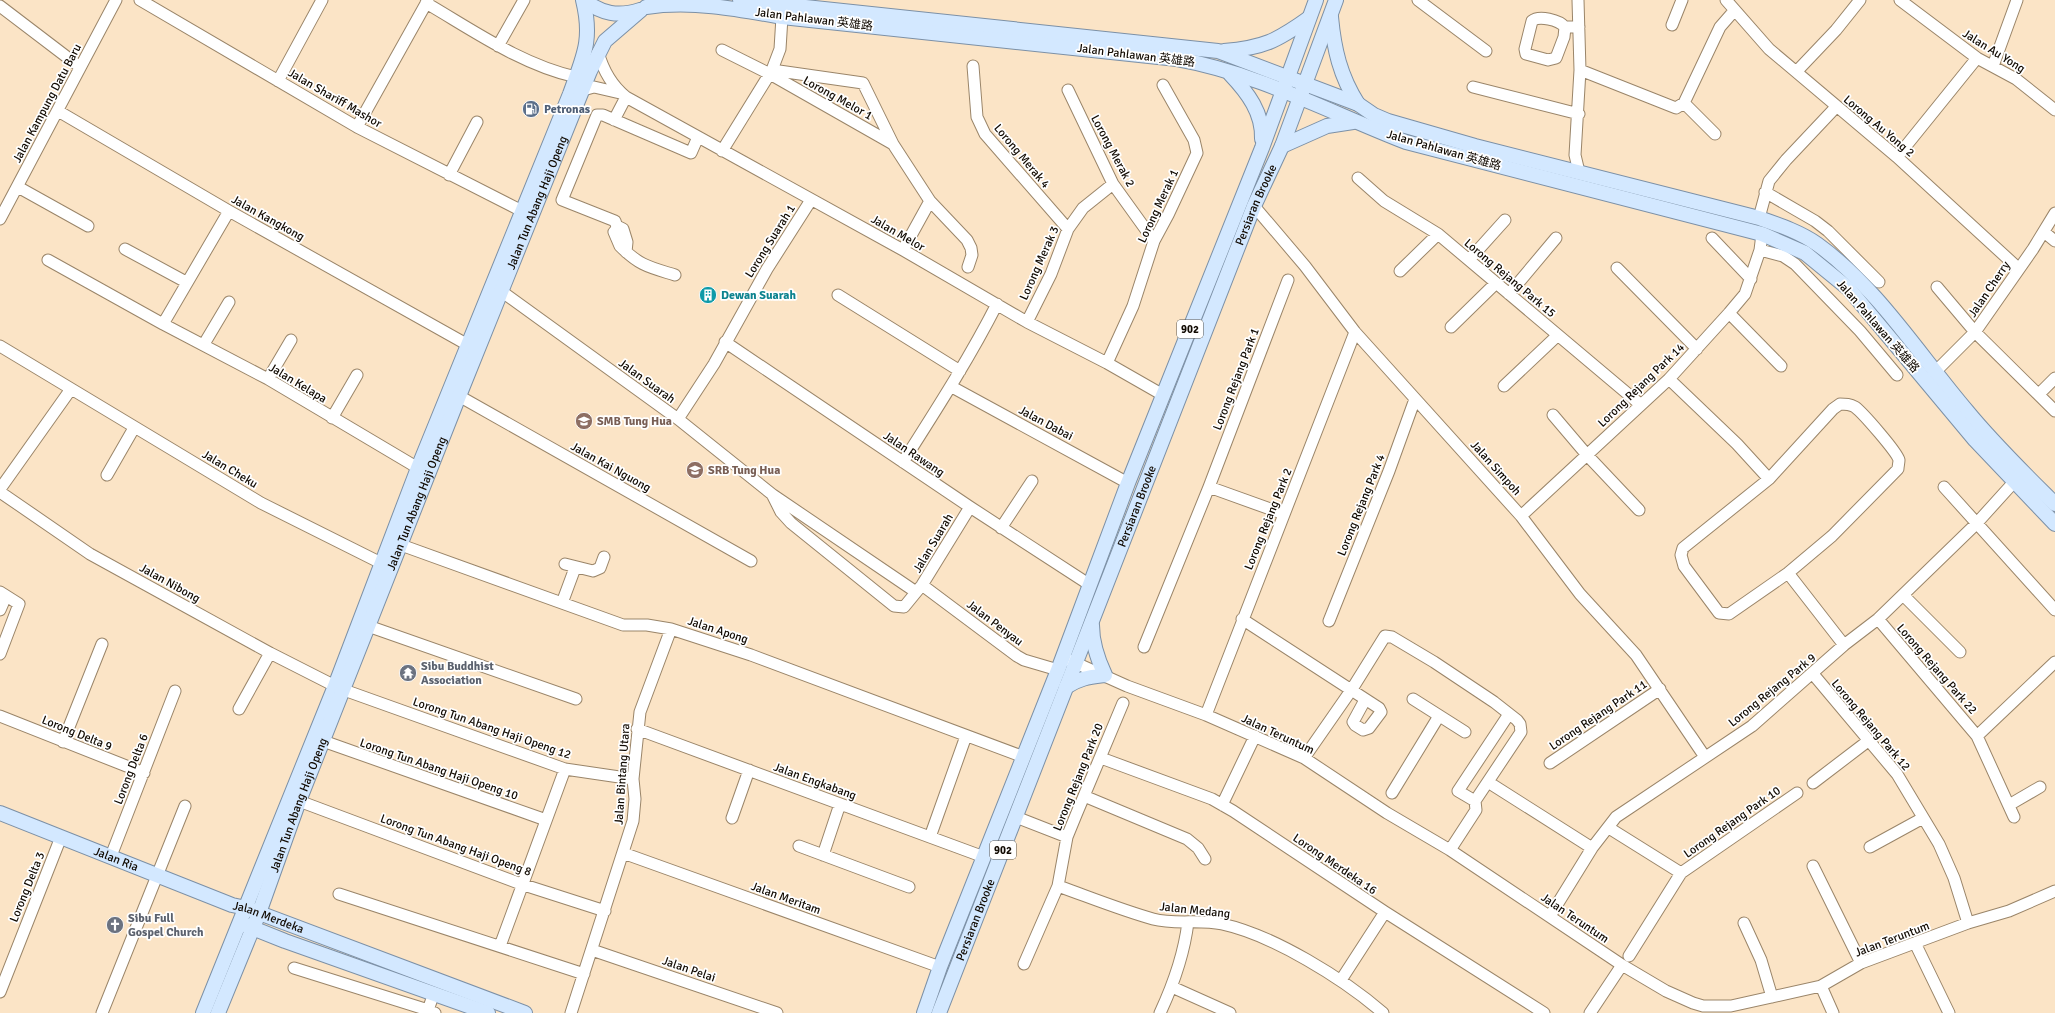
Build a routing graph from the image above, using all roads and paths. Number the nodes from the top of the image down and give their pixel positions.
1 (116, 0) edge
2 (140, 0) edge
3 (322, 0) edge
4 (524, 0) edge
5 (584, 0) edge
6 (740, 0) edge
7 (1316, 0) edge
8 (1336, 0) edge
9 (1418, 0) edge
10 (1578, 0) edge
11 (1682, 0) edge
12 (1726, 0) edge
13 (1860, 0) edge
14 (1900, 0) edge
15 (2017, 0) edge
16 (427, 2) edge
17 (0, 6) edge
18 (647, 6) edge
19 (1734, 11) junction
20 (1331, 14) junction
21 (782, 17) junction
22 (1309, 18) junction
23 (1672, 25) dead end
24 (1565, 27) dead end
25 (1579, 27) junction
26 (498, 46) junction
27 (722, 50) dead end
28 (1218, 51) junction
29 (598, 52) junction
30 (1486, 52) dead end
31 (1976, 58) junction
32 (973, 66) dead end
33 (1994, 66) junction
34 (80, 67) junction
35 (1580, 70) junction
36 (1228, 71) junction
37 (1796, 71) junction
38 (771, 72) junction
39 (1288, 76) junction
40 (576, 77) junction
41 (278, 81) junction
42 (1304, 83) junction
43 (1163, 85) dead end
44 (1474, 87) dead end
45 (583, 90) junction
46 (1068, 90) dead end
47 (1283, 91) junction
48 (624, 95) junction
49 (1300, 98) junction
50 (1684, 103) junction
51 (1358, 104) junction
52 (1836, 107) junction
53 (2055, 110) edge
54 (58, 111) junction
55 (1578, 114) junction
56 (614, 120) junction
57 (477, 122) dead end
58 (1354, 122) junction
59 (357, 127) junction
60 (1715, 134) dead end
61 (698, 137) junction
62 (893, 144) junction
63 (1282, 146) junction
64 (1262, 148) junction
65 (722, 150) junction
66 (1575, 155) junction
67 (1897, 157) junction
68 (1557, 167) junction
69 (1579, 172) junction
70 (449, 175) junction
71 (1358, 178) dead end
72 (1113, 184) junction
73 (18, 187) junction
74 (1765, 192) junction
75 (811, 200) junction
76 (930, 201) junction
77 (1254, 206) junction
78 (228, 211) junction
79 (522, 211) junction
80 (2055, 213) edge
81 (1759, 218) junction
82 (0, 219) edge
83 (1505, 220) dead end
84 (88, 226) dead end
85 (1068, 229) junction
86 (2044, 232) junction
87 (1438, 234) junction
88 (1762, 234) junction
89 (1556, 238) dead end
90 (1712, 238) dead end
91 (1154, 241) junction
92 (2055, 241) edge
93 (125, 249) dead end
94 (903, 250) junction
95 (1760, 250) junction
96 (48, 260) dead end
97 (1469, 260) junction
98 (968, 267) dead end
99 (1617, 268) dead end
100 (2018, 268) junction
101 (1400, 271) dead end
102 (675, 275) dead end
103 (1751, 279) junction
104 (1288, 280) dead end
105 (186, 282) junction
106 (1879, 282) dead end
107 (1496, 283) junction
108 (1937, 287) dead end
109 (501, 291) junction
110 (1509, 294) junction
111 (838, 295) dead end
112 (229, 302) dead end
113 (997, 304) junction
114 (1729, 313) junction
115 (1027, 322) junction
116 (163, 324) junction
117 (1451, 327) dead end
118 (1355, 332) junction
119 (1975, 332) junction
120 (1558, 335) junction
121 (291, 340) dead end
122 (725, 342) junction
123 (204, 344) junction
124 (468, 345) junction
125 (0, 346) edge
126 (1697, 349) junction
127 (1107, 363) junction
128 (1781, 366) dead end
129 (960, 371) junction
130 (1935, 372) junction
131 (357, 375) dead end
132 (1897, 376) dead end
133 (2055, 378) edge
134 (268, 379) junction
135 (1669, 379) junction
136 (1504, 386) dead end
137 (952, 387) junction
138 (71, 389) junction
139 (2039, 394) junction
140 (1163, 395) junction
141 (459, 396) junction
142 (1415, 398) junction
143 (1641, 405) junction
144 (2055, 411) edge
145 (1553, 416) dead end
146 (332, 418) junction
147 (678, 419) junction
148 (134, 428) junction
149 (1587, 455) junction
150 (903, 462) junction
151 (418, 468) junction
152 (107, 475) dead end
153 (1769, 479) junction
154 (1032, 481) dead end
155 (2014, 482) junction
156 (1128, 483) junction
157 (1209, 487) junction
158 (1944, 487) dead end
159 (0, 490) edge
160 (773, 495) junction
161 (2055, 504) edge
162 (970, 507) junction
163 (1639, 510) dead end
164 (1284, 514) junction
165 (1521, 516) junction
166 (1976, 524) junction
167 (2055, 524) edge
168 (1001, 528) junction
169 (401, 545) junction
170 (604, 557) dead end
171 (751, 561) dead end
172 (380, 564) junction
173 (1788, 573) junction
174 (1090, 585) junction
175 (919, 588) junction
176 (3, 594) edge
177 (1903, 595) junction
178 (562, 604) junction
179 (0, 610) edge
180 (2055, 610) edge
181 (1242, 619) junction
182 (1878, 619) junction
183 (1092, 621) junction
184 (1329, 621) dead end
185 (368, 626) junction
186 (671, 629) junction
187 (102, 644) dead end
188 (1844, 645) junction
189 (1144, 647) dead end
190 (1960, 652) dead end
191 (270, 653) junction
192 (0, 654) edge
193 (2055, 662) edge
194 (1066, 664) junction
195 (1813, 674) junction
196 (1105, 675) junction
197 (1066, 687) junction
198 (339, 688) junction
199 (1352, 689) junction
200 (1660, 689) junction
201 (175, 692) dead end
202 (576, 699) dead end
203 (1413, 699) dead end
204 (1365, 700) dead end
205 (1123, 703) dead end
206 (239, 709) dead end
207 (1509, 714) junction
208 (1206, 715) junction
209 (0, 716) edge
210 (1439, 716) junction
211 (637, 729) junction
212 (1465, 732) dead end
213 (966, 736) junction
214 (1255, 736) junction
215 (1977, 736) junction
216 (1868, 740) junction
217 (63, 742) junction
218 (323, 742) junction
219 (1024, 757) junction
220 (1705, 757) junction
221 (1101, 758) junction
222 (1304, 758) junction
223 (1550, 763) dead end
224 (565, 769) junction
225 (749, 770) junction
226 (144, 773) junction
227 (634, 780) junction
228 (1488, 782) junction
229 (1813, 783) dead end
230 (2040, 787) dead end
231 (1392, 793) dead end
232 (1797, 793) dead end
233 (1084, 796) junction
234 (299, 801) junction
235 (1475, 801) junction
236 (840, 804) junction
237 (1222, 805) junction
238 (2008, 805) junction
239 (185, 806) dead end
240 (0, 813) edge
241 (1016, 817) junction
242 (2014, 817) dead end
243 (732, 818) dead end
244 (1923, 818) junction
245 (546, 820) junction
246 (1609, 828) junction
247 (61, 837) junction
248 (930, 837) junction
249 (1067, 837) junction
250 (799, 846) dead end
251 (1870, 847) dead end
252 (1592, 848) junction
253 (1450, 850) junction
254 (623, 854) junction
255 (823, 855) junction
256 (111, 856) junction
257 (984, 857) junction
258 (1205, 859) dead end
259 (1813, 866) dead end
260 (1681, 873) junction
261 (272, 874) junction
262 (157, 876) junction
263 (521, 884) junction
264 (1058, 886) junction
265 (909, 887) dead end
266 (2055, 891) edge
267 (339, 894) dead end
268 (246, 908) junction
269 (605, 911) junction
270 (1385, 912) junction
271 (1550, 916) junction
272 (1188, 922) junction
273 (1744, 923) dead end
274 (1968, 923) junction
275 (246, 925) junction
276 (291, 926) junction
277 (285, 942) junction
278 (1915, 943) junction
279 (500, 946) junction
280 (592, 950) junction
281 (1625, 960) junction
282 (239, 962) junction
283 (1861, 963) junction
284 (1024, 964) dead end
285 (940, 967) junction
286 (294, 968) dead end
287 (584, 974) junction
288 (1341, 980) junction
289 (1821, 986) junction
290 (1172, 987) junction
291 (0, 992) edge
292 (434, 993) junction
293 (1772, 997) junction
294 (432, 1012) edge
295 (102, 1013) edge
296 (203, 1013) edge
297 (218, 1013) edge
298 (488, 1013) edge
299 (525, 1013) edge
300 (571, 1013) edge
301 (777, 1013) edge
302 (924, 1013) edge
303 (939, 1013) edge
304 (1160, 1013) edge
305 (1230, 1013) edge
306 (1383, 1013) edge
307 (1544, 1013) edge
308 (1590, 1013) edge
309 (1834, 1013) edge
310 (1949, 1013) edge

1 - 34 street, Jalan Kampung Datu Baru
2 - 41 street, Jalan Shariff Mashor
3 - 41 street
4 - 26 street
5 - 18 main road, Jalan Pahlawan 英雄路
5 - 40 main road, Jalan Tun Abang Haji Openg
6 - 28 main road, Jalan Pahlawan 英雄路
7 - 22 main road, Persiaran Brooke / 902
8 - 20 main road, Persiaran Brooke / 902
9 - 30 street
10 - 25 street
11 - 23 street
12 - 19 street, Lorong Au Yong 2
13 - 37 street
14 - 31 street, Jalan Au Yong
15 - 33 street
16 - 26 street
16 - 59 street
17 - 34 street
18 - 21 main road, Jalan Pahlawan 英雄路
18 - 29 main road, Jalan Tun Abang Haji Openg
19 - 37 street, Lorong Au Yong 2
19 - 50 street
20 - 42 main road, Persiaran Brooke / 902
20 - 51 main road
21 - 36 main road, Jalan Pahlawan 英雄路
21 - 38 street
22 - 28 main road
22 - 39 main road, Persiaran Brooke / 902
24 - 25 street
25 - 35 street
26 - 40 street
27 - 38 street, Lorong Melor 1
28 - 39 main road, Jalan Pahlawan 英雄路
29 - 45 main road, Jalan Tun Abang Haji Openg
29 - 48 street, Jalan Melor
31 - 33 street, Jalan Au Yong
31 - 67 street
32 - 85 street, Lorong Merak 4
33 - 53 street, Jalan Au Yong
34 - 54 street, Jalan Kampung Datu Baru
35 - 50 street
35 - 55 street
36 - 47 main road, Jalan Pahlawan 英雄路
36 - 64 main road
37 - 52 street, Lorong Au Yong 2
38 - 62 street, Lorong Melor 1
38 - 62 street, Lorong Melor 1
38 - 65 street
39 - 42 main road, Jalan Pahlawan 英雄路
39 - 47 main road, Persiaran Brooke / 902
40 - 79 main road, Jalan Tun Abang Haji Openg
41 - 59 street, Jalan Shariff Mashor
42 - 49 main road, Persiaran Brooke / 902
42 - 51 main road, Jalan Pahlawan 英雄路
43 - 91 street, Lorong Merak 1
44 - 55 street
45 - 48 street, Jalan Melor
45 - 109 main road, Jalan Tun Abang Haji Openg
46 - 72 street, Lorong Merak 2
47 - 49 main road, Jalan Pahlawan 英雄路
47 - 64 main road, Persiaran Brooke / 902
48 - 56 street
48 - 61 street, Jalan Melor
49 - 58 main road, Jalan Pahlawan 英雄路
49 - 63 main road, Persiaran Brooke / 902
50 - 60 street
51 - 68 main road, Jalan Pahlawan 英雄路
52 - 67 street, Lorong Au Yong 2
52 - 74 street
54 - 73 street, Jalan Kampung Datu Baru
54 - 78 street, Jalan Kangkong
55 - 66 street
56 - 61 street
56 - 102 street
57 - 70 street
58 - 63 main road
58 - 88 main road, Jalan Pahlawan 英雄路
59 - 70 street, Jalan Shariff Mashor
61 - 65 street, Jalan Melor
62 - 76 street, Lorong Melor 1
63 - 77 main road, Persiaran Brooke / 902
64 - 140 main road, Persiaran Brooke / 902
65 - 75 street, Jalan Melor
66 - 68 street
66 - 69 street
67 - 100 street, Lorong Au Yong 2
68 - 69 main road, Jalan Pahlawan 英雄路
69 - 81 main road, Jalan Pahlawan 英雄路
70 - 79 street, Jalan Shariff Mashor
71 - 87 street, Lorong Rejang Park 15
72 - 85 street, Lorong Merak 3
72 - 91 street, Lorong Merak 2
73 - 82 street, Jalan Kampung Datu Baru
73 - 84 street
74 - 81 street
74 - 106 street
75 - 94 street, Jalan Melor
75 - 122 street, Lorong Suarah 1
76 - 94 street
76 - 98 street, Lorong Melor 1
77 - 118 street, Jalan Simpoh
77 - 183 main road, Persiaran Brooke / 902
78 - 105 street
78 - 124 street, Jalan Kangkong
79 - 124 main road, Jalan Tun Abang Haji Openg
80 - 86 street, Jalan Cherry
81 - 130 main road, Jalan Pahlawan 英雄路
83 - 97 street
85 - 115 street, Lorong Merak 3
86 - 92 street
86 - 100 street, Jalan Cherry
87 - 97 street, Lorong Rejang Park 15
87 - 101 street
88 - 95 street, Lorong Rejang Park 14
88 - 155 main road, Jalan Pahlawan 英雄路
89 - 110 street
90 - 103 street
91 - 127 street, Lorong Merak 1
93 - 105 street
94 - 113 street, Jalan Melor
95 - 103 street, Lorong Rejang Park 14
95 - 132 street
96 - 116 street, Jalan Kelapa
97 - 107 street, Lorong Rejang Park 15
99 - 126 street
100 - 119 street, Jalan Cherry
103 - 114 street, Lorong Rejang Park 14
104 - 157 street, Lorong Rejang Park 1
105 - 116 street
107 - 110 street, Lorong Rejang Park 15
107 - 117 street
108 - 119 street
109 - 141 main road, Jalan Tun Abang Haji Openg
109 - 147 street, Jalan Suarah
110 - 120 street, Lorong Rejang Park 15
111 - 129 street
112 - 123 street
113 - 115 street, Jalan Melor
113 - 129 street
114 - 126 street, Lorong Rejang Park 14
114 - 128 street
115 - 127 street, Jalan Melor
116 - 123 street, Jalan Kelapa
118 - 142 street, Jalan Simpoh
118 - 164 street, Lorong Rejang Park 2
119 - 130 street, Jalan Cherry
119 - 139 street
120 - 136 street
120 - 143 street, Lorong Rejang Park 15
121 - 134 street
122 - 147 street, Lorong Suarah 1
122 - 150 street, Jalan Rawang
123 - 134 street, Jalan Kelapa
124 - 151 main road, Jalan Tun Abang Haji Openg
125 - 138 street, Jalan Cheku
126 - 135 street, Lorong Rejang Park 14
127 - 140 street, Jalan Melor
129 - 137 street
130 - 161 main road, Jalan Pahlawan 英雄路
131 - 146 street
133 - 139 street
134 - 146 street, Jalan Kelapa
135 - 143 street, Lorong Rejang Park 14
135 - 153 street
137 - 150 street
137 - 156 street, Jalan Dabai
138 - 148 street, Jalan Cheku
138 - 159 street
139 - 144 street
140 - 156 main road, Persiaran Brooke / 902
141 - 169 main road, Jalan Tun Abang Haji Openg
141 - 171 street, Jalan Kai Nguong
142 - 165 street, Jalan Simpoh
142 - 184 street, Lorong Rejang Park 4
143 - 149 street, Lorong Rejang Park 14
145 - 149 street
146 - 151 street, Jalan Kelapa
147 - 160 street, Jalan Suarah
148 - 152 street
148 - 172 street, Jalan Cheku
149 - 163 street
149 - 165 street, Lorong Rejang Park 14
150 - 162 street, Jalan Rawang
151 - 172 main road, Jalan Tun Abang Haji Openg
153 - 173 street
153 - 173 street
154 - 168 street
155 - 166 street, Lorong Rejang Park 9
155 - 167 main road, Jalan Pahlawan 英雄路
156 - 174 main road, Persiaran Brooke / 902
157 - 164 street
157 - 189 street, Lorong Rejang Park 1
158 - 166 street
159 - 191 street, Jalan Nibong
160 - 175 street, Jalan Suarah
160 - 175 street, Jalan Suarah
162 - 168 street, Jalan Rawang
162 - 175 street, Jalan Suarah
164 - 181 street, Lorong Rejang Park 2
165 - 200 street, Jalan Simpoh
166 - 177 street, Lorong Rejang Park 9
166 - 180 street
168 - 174 street, Jalan Rawang
169 - 178 street, Jalan Apong
169 - 185 main road, Jalan Tun Abang Haji Openg
170 - 178 street
172 - 198 main road, Jalan Tun Abang Haji Openg
173 - 188 street
174 - 194 main road, Persiaran Brooke / 902
175 - 194 street, Jalan Penyau
176 - 179 street
176 - 192 street
177 - 182 street, Lorong Rejang Park 9
177 - 190 street
178 - 186 street, Jalan Apong
181 - 199 street
181 - 208 street, Lorong Rejang Park 2
182 - 188 street, Lorong Rejang Park 9
182 - 215 street, Lorong Rejang Park 22
183 - 194 main road, Persiaran Brooke / 902
183 - 196 main road
185 - 198 main road, Jalan Tun Abang Haji Openg
185 - 202 street
186 - 211 street, Jalan Bintang Utara
186 - 213 street, Jalan Apong
187 - 217 street
188 - 195 street, Lorong Rejang Park 9
191 - 198 street, Jalan Nibong
191 - 206 street
193 - 215 street
194 - 196 street, Jalan Penyau
194 - 197 main road, Persiaran Brooke / 902
194 - 219 main road, Persiaran Brooke / 902
195 - 216 street, Lorong Rejang Park 12
195 - 220 street, Lorong Rejang Park 9
196 - 197 main road
196 - 208 street, Jalan Teruntum
197 - 241 main road, Persiaran Brooke / 902
198 - 218 main road, Jalan Tun Abang Haji Openg
198 - 224 street, Lorong Tun Abang Haji Openg 12
198 - 268 main road, Jalan Tun Abang Haji Openg
199 - 204 street
199 - 207 street
199 - 222 street
200 - 220 street, Jalan Simpoh
200 - 223 street, Lorong Rejang Park 11
201 - 226 street, Lorong Delta 6
203 - 210 street
205 - 221 street, Lorong Rejang Park 20
207 - 228 street
207 - 235 street
208 - 214 street, Jalan Teruntum
209 - 217 street, Lorong Delta 9
210 - 212 street
210 - 231 street
211 - 225 street, Jalan Engkabang
211 - 227 street, Jalan Bintang Utara
213 - 219 street, Jalan Apong
213 - 248 street
214 - 222 street, Jalan Teruntum
214 - 237 street
215 - 238 street, Lorong Rejang Park 22
216 - 229 street
216 - 244 street, Lorong Rejang Park 12
217 - 226 street, Lorong Delta 9
218 - 234 main road, Jalan Tun Abang Haji Openg
218 - 245 street, Lorong Tun Abang Haji Openg 10
219 - 257 main road, Persiaran Brooke / 902
220 - 246 street, Lorong Rejang Park 9
221 - 233 street, Lorong Rejang Park 20
221 - 237 street, Lorong Merdeka 16
222 - 253 street, Jalan Teruntum
224 - 227 street, Lorong Tun Abang Haji Openg 12
224 - 245 street
225 - 236 street, Jalan Engkabang
225 - 243 street
226 - 256 street, Lorong Delta 6
227 - 254 street, Jalan Bintang Utara
228 - 235 street
228 - 252 street
230 - 238 street
232 - 260 street, Lorong Rejang Park 10
233 - 249 street, Lorong Rejang Park 20
233 - 258 street
234 - 261 main road, Jalan Tun Abang Haji Openg
234 - 263 street, Lorong Tun Abang Haji Openg 8
235 - 253 street
236 - 248 street, Jalan Engkabang
236 - 255 street
237 - 270 street, Lorong Merdeka 16
238 - 242 street, Lorong Rejang Park 22
239 - 262 street
240 - 247 main road, Jalan Ria
241 - 249 street
241 - 303 main road, Persiaran Brooke / 902
244 - 251 street
244 - 274 street, Lorong Rejang Park 12
245 - 263 street
246 - 252 street, Lorong Rejang Park 9
246 - 260 street, Lorong Rejang Park 10
247 - 256 main road, Jalan Ria
247 - 291 street, Lorong Delta 3
248 - 257 street, Jalan Engkabang
249 - 264 street, Lorong Rejang Park 20
250 - 255 street
252 - 271 street, Lorong Rejang Park 9
253 - 271 street, Jalan Teruntum
254 - 269 street, Jalan Bintang Utara
254 - 285 street, Jalan Meritam
255 - 265 street
256 - 262 main road, Jalan Ria
257 - 285 main road, Persiaran Brooke / 902
259 - 283 street
260 - 281 street, Lorong Rejang Park 10
261 - 268 main road, Jalan Tun Abang Haji Openg
261 - 276 main road
262 - 268 main road, Jalan Ria
262 - 295 street
263 - 269 street, Lorong Tun Abang Haji Openg 8
263 - 279 street
264 - 272 street, Jalan Medang
264 - 284 street, Lorong Rejang Park 20
266 - 274 street, Jalan Teruntum
267 - 279 street
268 - 275 main road, Jalan Merdeka
268 - 275 main road, Jalan Tun Abang Haji Openg
268 - 276 main road, Jalan Merdeka
269 - 280 street, Jalan Bintang Utara
270 - 288 street
270 - 307 street, Lorong Merdeka 16
271 - 281 street, Jalan Teruntum
272 - 288 street, Jalan Medang
272 - 290 street
273 - 293 street
274 - 278 street, Jalan Teruntum
275 - 277 main road, Jalan Merdeka
275 - 282 main road, Jalan Tun Abang Haji Openg
275 - 296 main road, Jalan Tun Abang Haji Openg
276 - 299 main road, Jalan Merdeka
277 - 282 main road
277 - 292 main road, Jalan Merdeka
278 - 283 street, Jalan Teruntum
278 - 310 street
279 - 287 street
280 - 287 street, Jalan Bintang Utara
280 - 301 street, Jalan Pelai
281 - 293 street, Jalan Teruntum
281 - 308 street, Lorong Rejang Park 10
282 - 297 main road, Jalan Tun Abang Haji Openg
283 - 289 street, Jalan Teruntum
285 - 302 main road, Persiaran Brooke / 902
286 - 294 street
287 - 300 street, Jalan Bintang Utara
288 - 306 street, Jalan Medang
289 - 293 street, Jalan Teruntum
289 - 309 street
290 - 304 street
290 - 305 street
292 - 294 street
292 - 298 main road, Jalan Merdeka

